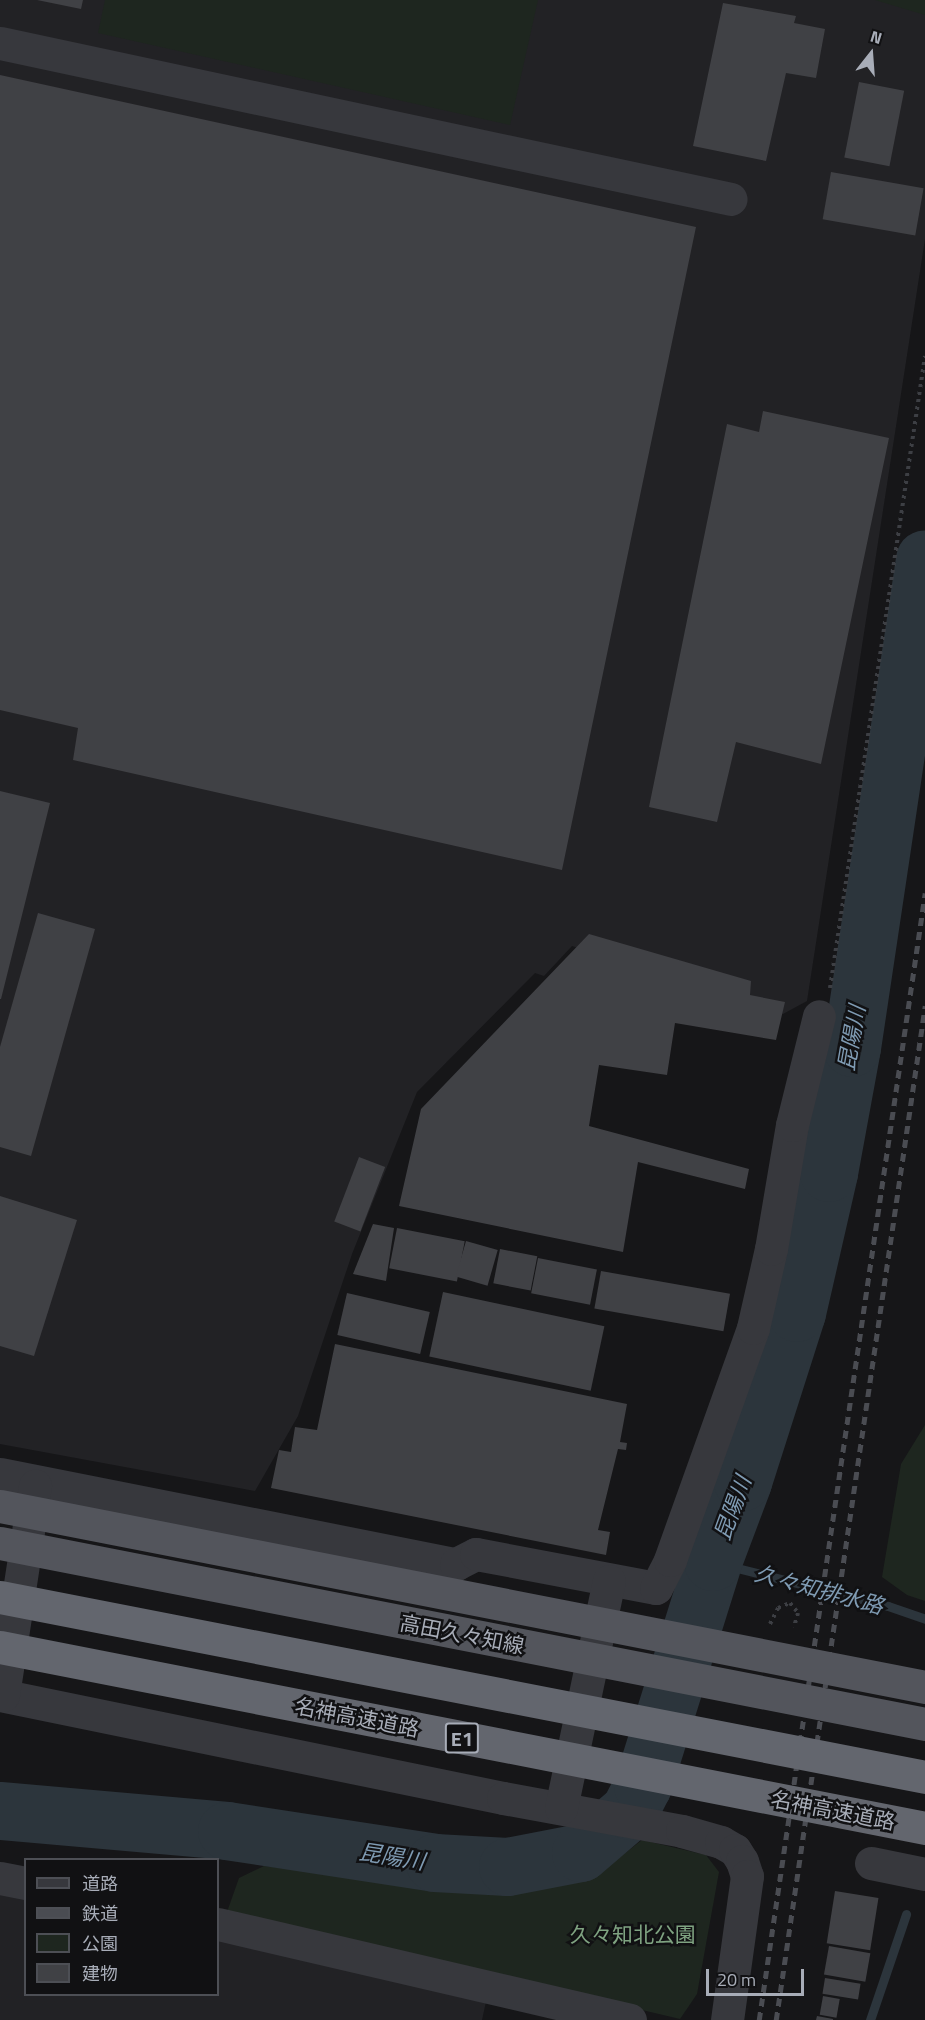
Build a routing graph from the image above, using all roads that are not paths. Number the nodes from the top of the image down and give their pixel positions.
1 (0, 43) edge
2 (731, 199) dead end
3 (819, 1016) road end
4 (0, 1474) edge
5 (35, 1481) junction
6 (0, 1506) edge
7 (0, 1543) edge
8 (609, 1581) junction
9 (0, 1597) edge
10 (0, 1647) edge
11 (925, 1687) edge
12 (1, 1695) edge
13 (925, 1724) edge
14 (925, 1777) edge
15 (575, 1811) junction
16 (925, 1828) edge
17 (871, 1863) dead end
18 (925, 1874) edge
19 (0, 1878) edge
20 (24, 1883) edge
21 (219, 1924) edge
22 (552, 2012) edge
23 (630, 2020) edge
24 (727, 2020) edge

1 - 2 street
3 - 8 street
4 - 5 street
5 - 8 street
5 - 12 street
6 - 11 main road, 高田久々知線, bridge
7 - 13 main road, 高田久々知線, bridge
8 - 15 street
9 - 14 highway, E1, bridge
10 - 16 highway, 名神高速道路 / E1, bridge
12 - 15 street
15 - 24 street
17 - 18 street
19 - 20 street
21 - 22 street
22 - 23 street

